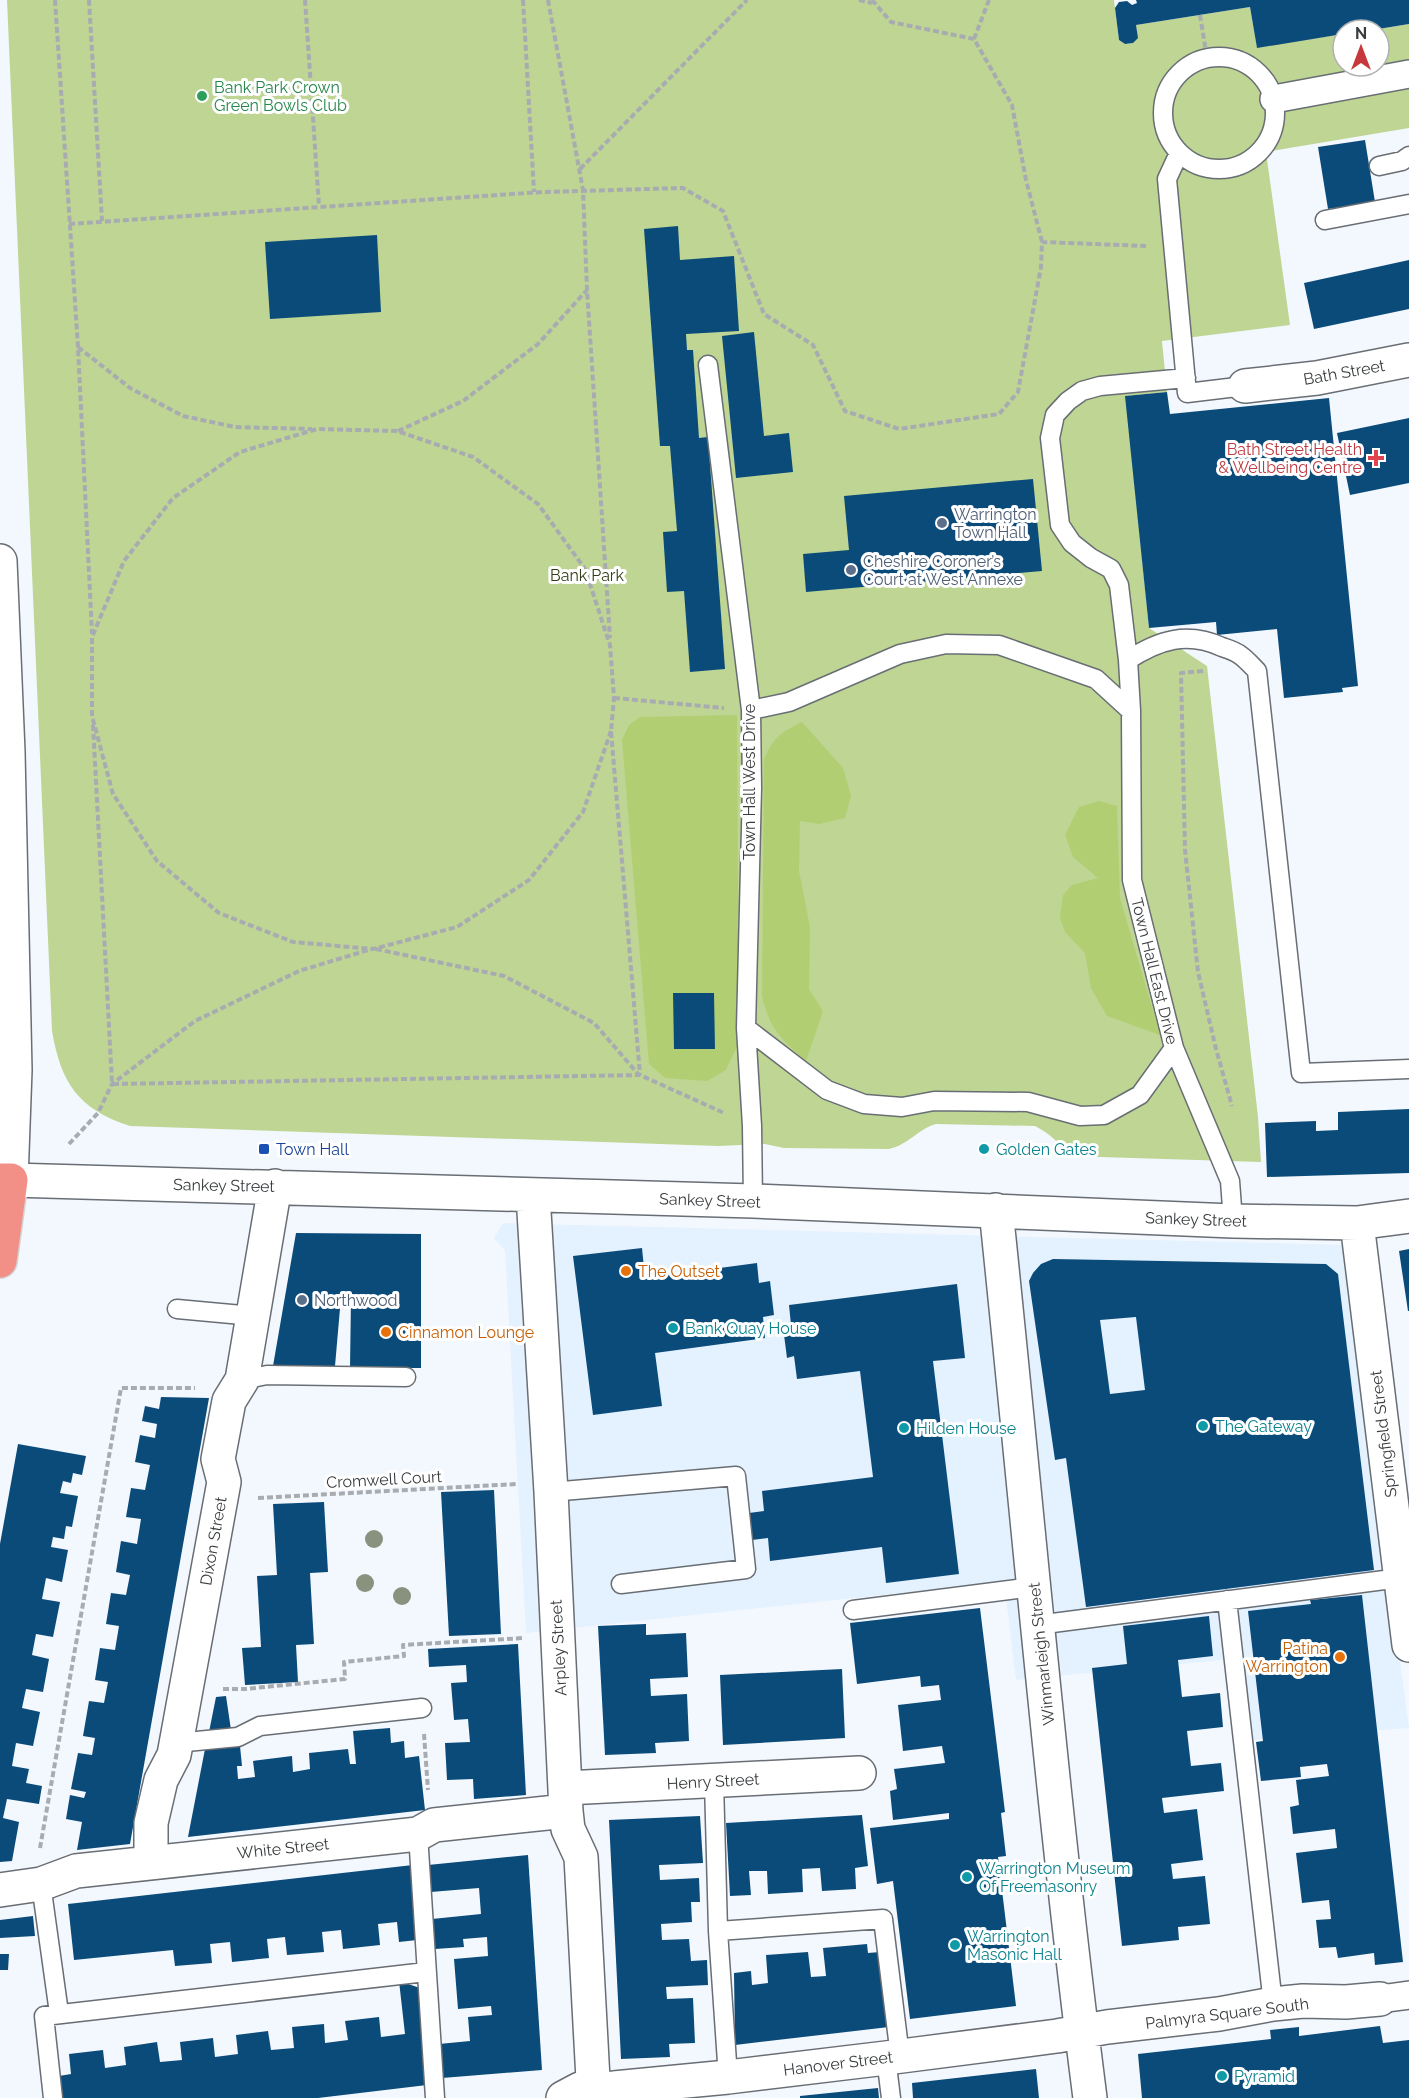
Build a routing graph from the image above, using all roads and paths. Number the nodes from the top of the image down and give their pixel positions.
1 (55, 0) edge
2 (89, 0) edge
3 (305, 0) edge
4 (523, 0) edge
5 (548, 0) edge
6 (747, 0) edge
7 (858, 0) edge
8 (989, 0) edge
9 (872, 2) edge
10 (1200, 15) dead end
11 (974, 39) junction
12 (1207, 58) junction
13 (1409, 74) edge
14 (1274, 99) junction
15 (1179, 153) junction
16 (1409, 156) edge
17 (1379, 166) dead end
18 (580, 169) junction
19 (583, 190) junction
20 (534, 192) junction
21 (1409, 204) edge
22 (319, 206) junction
23 (1325, 220) dead end
24 (102, 221) junction
25 (69, 224) junction
26 (1042, 242) junction
27 (1174, 247) junction
28 (587, 290) junction
29 (78, 347) junction
30 (1409, 360) edge
31 (708, 365) dead end
32 (1186, 378) junction
33 (1245, 387) joint
34 (317, 429) junction
35 (397, 431) junction
36 (0, 561) edge
37 (92, 637) junction
38 (610, 645) junction
39 (1128, 660) junction
40 (1207, 671) dead end
41 (614, 698) junction
42 (751, 710) junction
43 (1131, 711) junction
44 (92, 716) junction
45 (611, 731) junction
46 (4, 752) edge
47 (373, 949) junction
48 (746, 1028) junction
49 (1174, 1048) junction
50 (1409, 1069) edge
51 (640, 1076) junction
52 (112, 1084) junction
53 (752, 1126) junction
54 (62, 1149) dead end
55 (1219, 1153) junction
56 (5, 1180) edge
57 (275, 1186) junction
58 (533, 1195) junction
59 (753, 1201) junction
60 (996, 1210) junction
61 (1409, 1216) edge
62 (1233, 1221) junction
63 (1357, 1223) junction
64 (0, 1261) edge
65 (177, 1309) dead end
66 (253, 1316) junction
67 (406, 1377) dead end
68 (239, 1384) junction
69 (493, 1485) dead end
70 (551, 1492) junction
71 (277, 1497) dead end
72 (1032, 1572) junction
73 (1400, 1578) junction
74 (621, 1584) dead end
75 (1227, 1600) junction
76 (853, 1610) dead end
77 (1037, 1625) junction
78 (534, 1638) dead end
79 (1409, 1645) edge
80 (245, 1689) dead end
81 (422, 1708) joint
82 (176, 1743) junction
83 (859, 1773) dead end
84 (714, 1782) junction
85 (566, 1800) junction
86 (426, 1830) junction
87 (151, 1862) junction
88 (41, 1884) junction
89 (0, 1890) edge
90 (718, 1931) junction
91 (426, 1972) junction
92 (1394, 1997) edge
93 (1273, 2004) junction
94 (59, 2013) junction
95 (1082, 2031) junction
96 (893, 2057) junction
97 (728, 2077) junction
98 (584, 2095) edge
99 (54, 2098) edge
100 (435, 2098) edge
101 (891, 2098) edge
102 (1090, 2098) edge

1 - 25 path
2 - 24 path
3 - 22 path
4 - 20 path
5 - 18 path
6 - 18 path
7 - 9 path
8 - 11 path
9 - 11 path
10 - 12 path
11 - 26 path
12 - 14 lane
12 - 15 lane
13 - 14 street
14 - 15 lane
15 - 27 lane
16 - 17 lane
18 - 19 path
19 - 20 path
19 - 26 path
19 - 28 path
20 - 22 path
21 - 23 lane
22 - 24 path
24 - 25 path
25 - 29 path
26 - 27 path
27 - 32 lane
28 - 35 path
28 - 38 path
29 - 34 path
29 - 37 path
30 - 33 street, Bath Street
31 - 42 lane, Town Hall West Drive
32 - 33 lane, Bath Street
32 - 39 lane, Town Hall East Drive
34 - 35 path
34 - 37 path
35 - 38 path
36 - 46 street
37 - 44 path
38 - 41 path
39 - 43 lane, Town Hall East Drive
39 - 50 lane
40 - 55 path
41 - 42 path
41 - 45 path
42 - 43 lane
42 - 48 lane, Town Hall West Drive
43 - 49 lane, Town Hall East Drive
44 - 47 path
44 - 52 path
45 - 47 path
45 - 51 path
46 - 56 street
47 - 51 path
47 - 52 path
48 - 49 lane
48 - 53 lane, Town Hall West Drive
49 - 55 lane, Town Hall East Drive
51 - 52 path
51 - 53 path
52 - 54 path
53 - 59 lane, Town Hall West Drive
55 - 62 lane, Town Hall East Drive
56 - 57 street, Sankey Street
56 - 64 highway
57 - 58 street, Sankey Street
57 - 66 street, Dixon Street
58 - 59 street, Sankey Street
58 - 70 street, Arpley Street
59 - 60 street, Sankey Street
60 - 62 street, Sankey Street
60 - 72 street, Winmarleigh Street
61 - 63 street, Sankey Street
62 - 63 street, Sankey Street
63 - 73 street, Springfield Street
65 - 66 lane
66 - 68 street, Dixon Street
67 - 68 lane
68 - 82 street, Dixon Street
68 - 88 path
69 - 71 path, Cromwell Court
70 - 74 lane
70 - 85 street, Arpley Street
72 - 76 lane
72 - 77 street, Winmarleigh Street
73 - 75 lane
73 - 79 street, Springfield Street
75 - 77 lane
75 - 93 lane
77 - 95 street, Winmarleigh Street
78 - 80 path
81 - 82 lane
81 - 86 path
82 - 87 street, Dixon Street
83 - 84 street, Henry Street
84 - 85 street, Henry Street
84 - 90 lane
85 - 86 street, White Street
85 - 98 street, Arpley Street
86 - 87 street, White Street
86 - 91 lane
87 - 88 street, White Street
88 - 89 street, White Street
88 - 94 lane
90 - 96 lane
90 - 97 lane
91 - 94 lane
91 - 100 lane
92 - 93 street, Palmyra Square South
93 - 95 street, Palmyra Square South
94 - 99 lane
95 - 96 street, Hanover Street
95 - 102 street, Winmarleigh Street
96 - 97 street, Hanover Street
96 - 101 lane
97 - 98 street, Hanover Street

